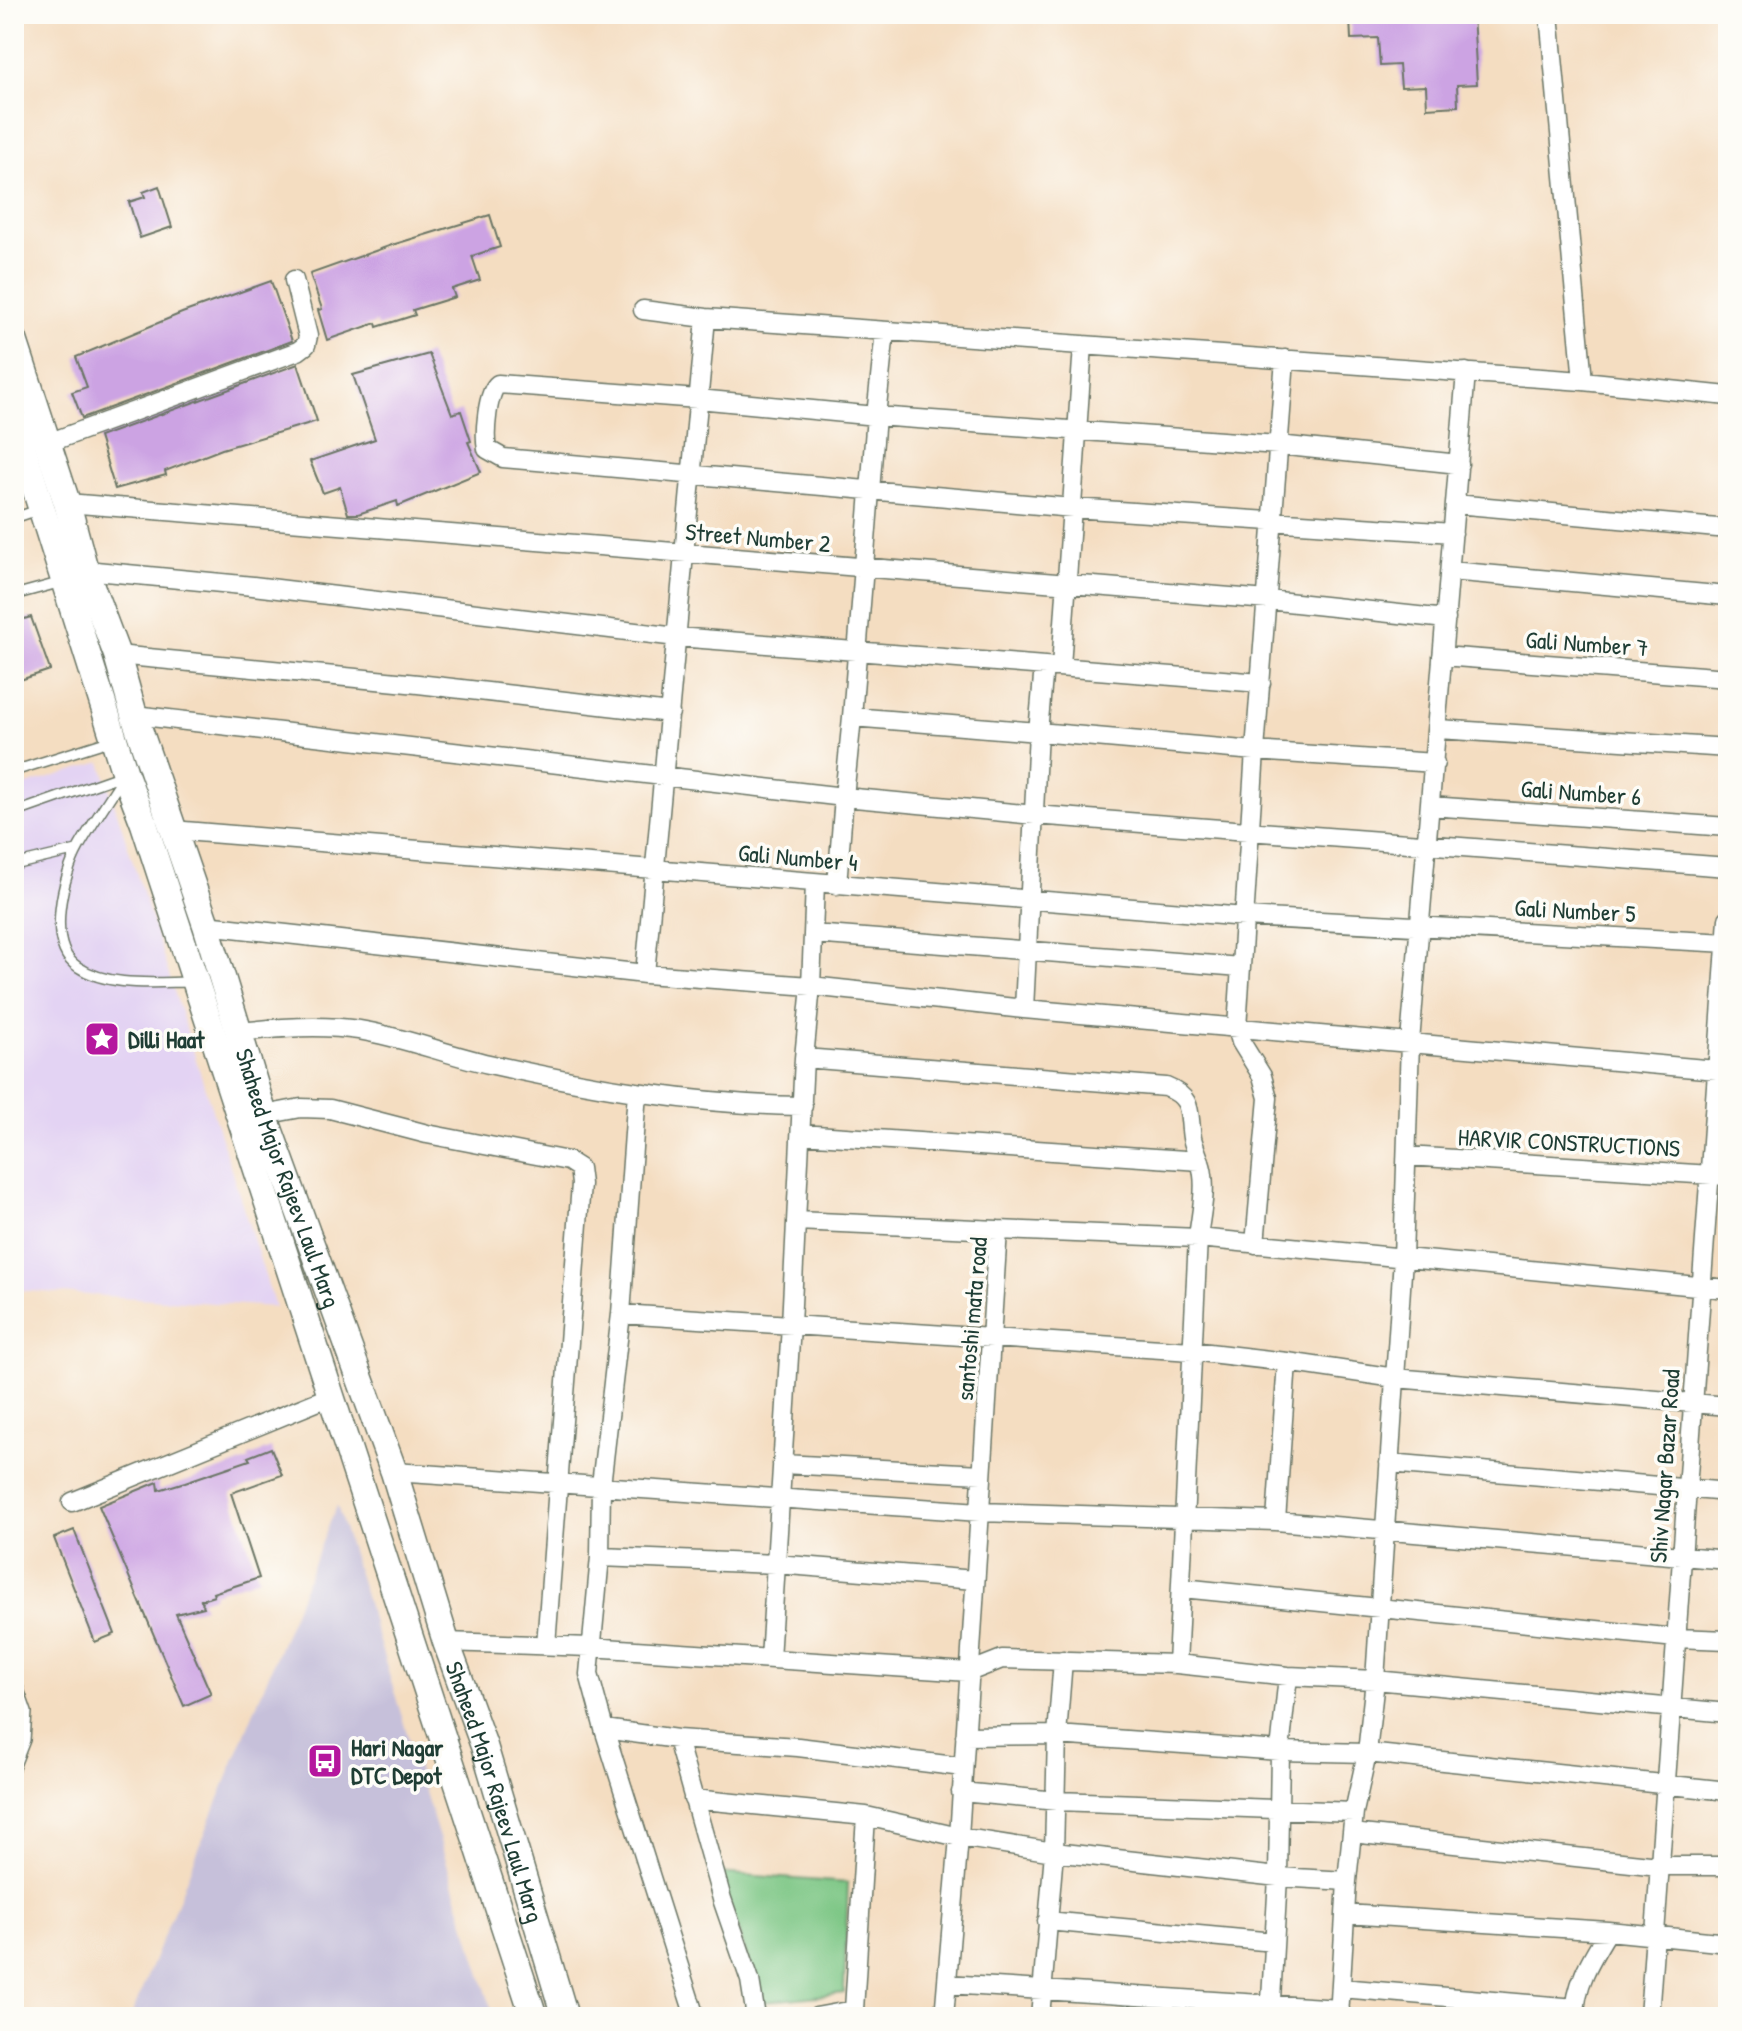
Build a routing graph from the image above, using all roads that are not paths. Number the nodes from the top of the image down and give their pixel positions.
1 (1549, 14) edge
2 (294, 280) dead end
3 (643, 310) dead end
4 (706, 318) junction
5 (885, 331) junction
6 (14, 340) edge
7 (1083, 345) junction
8 (1285, 359) junction
9 (1466, 372) junction
10 (1583, 381) junction
11 (1728, 396) edge
12 (698, 399) junction
13 (876, 416) junction
14 (14, 421) edge
15 (1078, 431) junction
16 (48, 443) junction
17 (1278, 445) junction
18 (1459, 464) junction
19 (692, 475) junction
20 (870, 489) junction
21 (1455, 504) junction
22 (54, 506) junction
23 (1073, 508) junction
24 (14, 518) edge
25 (1273, 522) junction
26 (1728, 529) edge
27 (1453, 533) junction
28 (685, 555) junction
29 (864, 570) junction
30 (1450, 571) junction
31 (75, 575) junction
32 (1067, 585) junction
33 (14, 595) edge
34 (1728, 596) edge
35 (1268, 600) junction
36 (1446, 619) junction
37 (677, 637) junction
38 (858, 649) junction
39 (117, 655) junction
40 (1442, 656) junction
41 (1052, 666) junction
42 (1728, 678) edge
43 (1261, 683) junction
44 (670, 713) junction
45 (134, 715) junction
46 (852, 717) junction
47 (1438, 729) junction
48 (1038, 732) junction
49 (116, 738) junction
50 (1728, 748) edge
51 (1255, 751) junction
52 (1435, 763) junction
53 (14, 771) edge
54 (125, 774) junction
55 (664, 778) junction
56 (844, 797) junction
57 (1430, 806) junction
58 (14, 813) edge
59 (1035, 815) junction
60 (1728, 827) edge
61 (172, 830) junction
62 (1250, 831) junction
63 (1426, 844) junction
64 (77, 850) junction
65 (14, 865) edge
66 (1728, 867) edge
67 (655, 869) junction
68 (815, 883) junction
69 (837, 885) junction
70 (1031, 900) junction
71 (1245, 917) junction
72 (1728, 919) edge
73 (206, 925) junction
74 (1421, 925) junction
75 (813, 934) junction
76 (1727, 943) edge
77 (1028, 950) junction
78 (1241, 967) junction
79 (645, 974) junction
80 (196, 982) junction
81 (811, 986) junction
82 (1024, 1009) junction
83 (1237, 1028) junction
84 (237, 1032) junction
85 (1410, 1042) junction
86 (804, 1058) junction
87 (1723, 1070) edge
88 (637, 1092) junction
89 (803, 1106) junction
90 (264, 1115) junction
91 (801, 1134) junction
92 (1407, 1156) junction
93 (1200, 1161) junction
94 (1719, 1175) edge
95 (796, 1221) junction
96 (998, 1230) junction
97 (1198, 1238) junction
98 (1255, 1244) junction
99 (1403, 1258) junction
100 (1702, 1287) junction
101 (1728, 1289) edge
102 (621, 1314) junction
103 (791, 1325) junction
104 (992, 1340) junction
105 (1192, 1351) junction
106 (1287, 1362) junction
107 (1395, 1378) junction
108 (331, 1396) junction
109 (1693, 1403) junction
110 (1728, 1406) edge
111 (1389, 1463) junction
112 (782, 1464) junction
113 (394, 1472) junction
114 (982, 1474) junction
115 (557, 1481) junction
116 (601, 1485) junction
117 (1687, 1489) junction
118 (1728, 1492) edge
119 (780, 1500) junction
120 (72, 1502) dead end
121 (980, 1512) junction
122 (1183, 1516) junction
123 (1276, 1521) junction
124 (1384, 1529) junction
125 (600, 1557) junction
126 (1682, 1558) junction
127 (1728, 1560) edge
128 (776, 1564) junction
129 (975, 1580) junction
130 (1182, 1588) junction
131 (1379, 1608) junction
132 (1676, 1638) junction
133 (1728, 1640) edge
134 (446, 1642) junction
135 (546, 1645) junction
136 (590, 1647) junction
137 (770, 1659) junction
138 (1063, 1660) junction
139 (1177, 1664) junction
140 (969, 1672) junction
141 (14, 1675) edge
142 (1288, 1676) junction
143 (1375, 1680) junction
144 (1671, 1709) junction
145 (1728, 1713) edge
146 (604, 1729) junction
147 (1057, 1735) junction
148 (965, 1736) junction
149 (677, 1739) junction
150 (1280, 1751) junction
151 (1367, 1753) junction
152 (963, 1767) junction
153 (14, 1768) edge
154 (1665, 1786) junction
155 (1728, 1791) edge
156 (961, 1792) junction
157 (693, 1799) junction
158 (1057, 1801) junction
159 (1279, 1809) junction
160 (1354, 1812) junction
161 (866, 1816) junction
162 (1352, 1833) junction
163 (959, 1837) junction
164 (1054, 1852) junction
165 (1659, 1866) junction
166 (1728, 1866) edge
167 (1278, 1877) junction
168 (1347, 1881) junction
169 (1346, 1914) junction
170 (1047, 1921) junction
171 (1608, 1931) junction
172 (1655, 1936) junction
173 (1274, 1942) junction
174 (1728, 1943) edge
175 (947, 1984) junction
176 (1341, 1988) junction
177 (1043, 1989) junction
178 (1270, 2011) edge
179 (1340, 2013) edge
180 (1576, 2013) edge
181 (854, 2014) edge
182 (534, 2017) edge
183 (565, 2017) edge
184 (695, 2017) edge
185 (756, 2017) edge
186 (816, 2017) edge
187 (944, 2017) edge
188 (1040, 2017) edge
189 (1649, 2017) edge

1 - 10 street
2 - 16 street
3 - 4 street
4 - 5 street
4 - 12 street
5 - 7 street
5 - 13 street
6 - 16 street, Shaheed Major Rajeev Laul Marg
7 - 8 street
7 - 15 street
8 - 9 street
8 - 17 street
9 - 10 street
9 - 18 street
10 - 11 street
12 - 13 street
12 - 19 street
12 - 19 street
13 - 15 street
13 - 20 street
14 - 22 street, Shaheed Major Rajeev Laul Marg
15 - 17 street
15 - 23 street
16 - 22 street, Shaheed Major Rajeev Laul Marg
17 - 18 street
17 - 25 street
18 - 21 street
19 - 20 street
19 - 28 street
20 - 23 street
20 - 29 street
21 - 26 street
21 - 27 street
22 - 24 lane
22 - 28 street, Street Number 2
22 - 31 street, Shaheed Major Rajeev Laul Marg
23 - 25 street
23 - 32 street
25 - 27 street
25 - 35 street
27 - 30 street
28 - 29 street, Street Number 2
28 - 37 street
29 - 32 street, Street Number 2
29 - 38 street
30 - 34 street
30 - 36 street
31 - 33 lane
31 - 37 street
31 - 39 street, Shaheed Major Rajeev Laul Marg
31 - 49 street, Shaheed Major Rajeev Laul Marg
32 - 35 street, Street Number 2
32 - 41 street
35 - 36 street, Street Number 2
35 - 43 street
36 - 40 street
37 - 38 street
37 - 44 street
38 - 41 street
38 - 46 street
39 - 44 street
39 - 45 street, Shaheed Major Rajeev Laul Marg
40 - 42 street, Gali Number 7
40 - 47 street
41 - 43 street
41 - 48 street
43 - 51 street
44 - 55 street
45 - 55 street
45 - 61 street, Shaheed Major Rajeev Laul Marg
46 - 48 street
46 - 56 street
47 - 50 street
47 - 52 street
48 - 51 street
48 - 59 street
49 - 53 lane
49 - 54 street, Shaheed Major Rajeev Laul Marg
51 - 52 street
51 - 62 street
52 - 57 street
54 - 58 lane
54 - 64 lane
54 - 80 street, Shaheed Major Rajeev Laul Marg
55 - 56 street
55 - 67 street
56 - 59 street
56 - 69 street
57 - 60 street, Gali Number 6
57 - 63 street
59 - 62 street
59 - 70 street
61 - 67 street, Gali Number 4
61 - 73 street, Shaheed Major Rajeev Laul Marg
62 - 63 street
62 - 71 street
63 - 66 street
63 - 74 street
64 - 65 lane
64 - 80 lane
67 - 68 street, Gali Number 4
67 - 79 street
68 - 69 street, Gali Number 4
68 - 75 street
69 - 70 street, Gali Number 4
70 - 71 street, Gali Number 4
70 - 77 street
71 - 74 street, Gali Number 4
71 - 78 street
72 - 76 street, Shiv Nagar Bazar Road
73 - 79 street
73 - 84 street, Shaheed Major Rajeev Laul Marg
74 - 76 street, Gali Number 5
74 - 85 street
75 - 77 street
75 - 81 street
76 - 87 street, Shiv Nagar Bazar Road
77 - 78 street
77 - 82 street
78 - 83 street
79 - 81 street
80 - 108 street, Shaheed Major Rajeev Laul Marg
81 - 82 street
81 - 86 street
82 - 83 street
83 - 85 street
83 - 98 street
84 - 88 street
84 - 90 street, Shaheed Major Rajeev Laul Marg
85 - 87 street
85 - 92 street
86 - 89 street
86 - 93 street
87 - 94 street, Shiv Nagar Bazar Road
88 - 89 street
88 - 102 street
89 - 91 street
90 - 113 street, Shaheed Major Rajeev Laul Marg
90 - 115 street
91 - 93 street
91 - 95 street
92 - 94 street, HARVIR CONSTRUCTIONS
92 - 99 street
93 - 97 street
94 - 100 street, Shiv Nagar Bazar Road
95 - 96 street
95 - 103 street
96 - 97 street, santoshi mata road
96 - 104 street, santoshi mata road
97 - 98 street, santoshi mata road
97 - 105 street
98 - 99 street, santoshi mata road
99 - 100 street, santoshi mata road
99 - 107 street
100 - 101 street, santoshi mata road
100 - 109 street, Shiv Nagar Bazar Road
102 - 103 street
102 - 116 street
103 - 104 street
103 - 112 street
104 - 105 street
104 - 114 street, santoshi mata road
105 - 106 street
105 - 122 street
106 - 107 street
106 - 123 street
107 - 109 street
107 - 111 street
108 - 120 street
108 - 182 street, Shaheed Major Rajeev Laul Marg
109 - 110 street
109 - 117 street, Shiv Nagar Bazar Road
111 - 117 street
111 - 124 street
112 - 114 street
112 - 119 street
113 - 115 street
113 - 134 street, Shaheed Major Rajeev Laul Marg
114 - 121 street, santoshi mata road
115 - 116 street
115 - 135 street
116 - 119 street
116 - 125 street
117 - 118 street
117 - 126 street, Shiv Nagar Bazar Road
119 - 121 street
119 - 128 street
121 - 122 street
121 - 129 street, santoshi mata road
122 - 123 street
122 - 130 street
123 - 124 street
124 - 126 street
124 - 131 street
125 - 128 street
125 - 136 street
126 - 127 street
126 - 132 street, Shiv Nagar Bazar Road
128 - 129 street
128 - 137 street
129 - 140 street, santoshi mata road
130 - 131 street
130 - 139 street
131 - 132 street
131 - 143 street
132 - 133 street
132 - 144 street, Shiv Nagar Bazar Road
134 - 135 street
134 - 183 street, Shaheed Major Rajeev Laul Marg
135 - 136 street
136 - 137 street
136 - 146 street
137 - 140 street
138 - 139 street
138 - 140 street
138 - 147 street
139 - 142 street
140 - 148 street, santoshi mata road
141 - 153 lane
142 - 143 street
142 - 150 street
143 - 144 street
143 - 151 street
144 - 145 street
144 - 154 street, Shiv Nagar Bazar Road
146 - 149 street
146 - 184 street
147 - 148 street
147 - 150 street
147 - 158 street
148 - 152 street, santoshi mata road
149 - 152 street
149 - 157 street
150 - 151 street
150 - 159 street
151 - 154 street
151 - 160 street
152 - 156 street, santoshi mata road
154 - 155 street
154 - 165 street, Shiv Nagar Bazar Road
156 - 158 street
156 - 163 street, santoshi mata road
157 - 161 street
157 - 185 street
158 - 159 street
158 - 164 street
159 - 160 street
159 - 167 street
160 - 162 street
161 - 163 street
161 - 181 street
162 - 165 street
162 - 168 street
163 - 164 street
163 - 175 street, santoshi mata road
164 - 167 street
164 - 170 street
165 - 166 street
165 - 172 street, Shiv Nagar Bazar Road
167 - 168 street
167 - 173 street
168 - 169 street
169 - 171 street
169 - 176 street
170 - 173 street
170 - 177 street
171 - 172 street
171 - 180 street
172 - 174 street
172 - 189 street, Shiv Nagar Bazar Road
173 - 178 street
175 - 177 street
175 - 187 street, santoshi mata road
176 - 179 street
176 - 180 street
177 - 178 street
177 - 188 street
178 - 179 street
181 - 186 street

